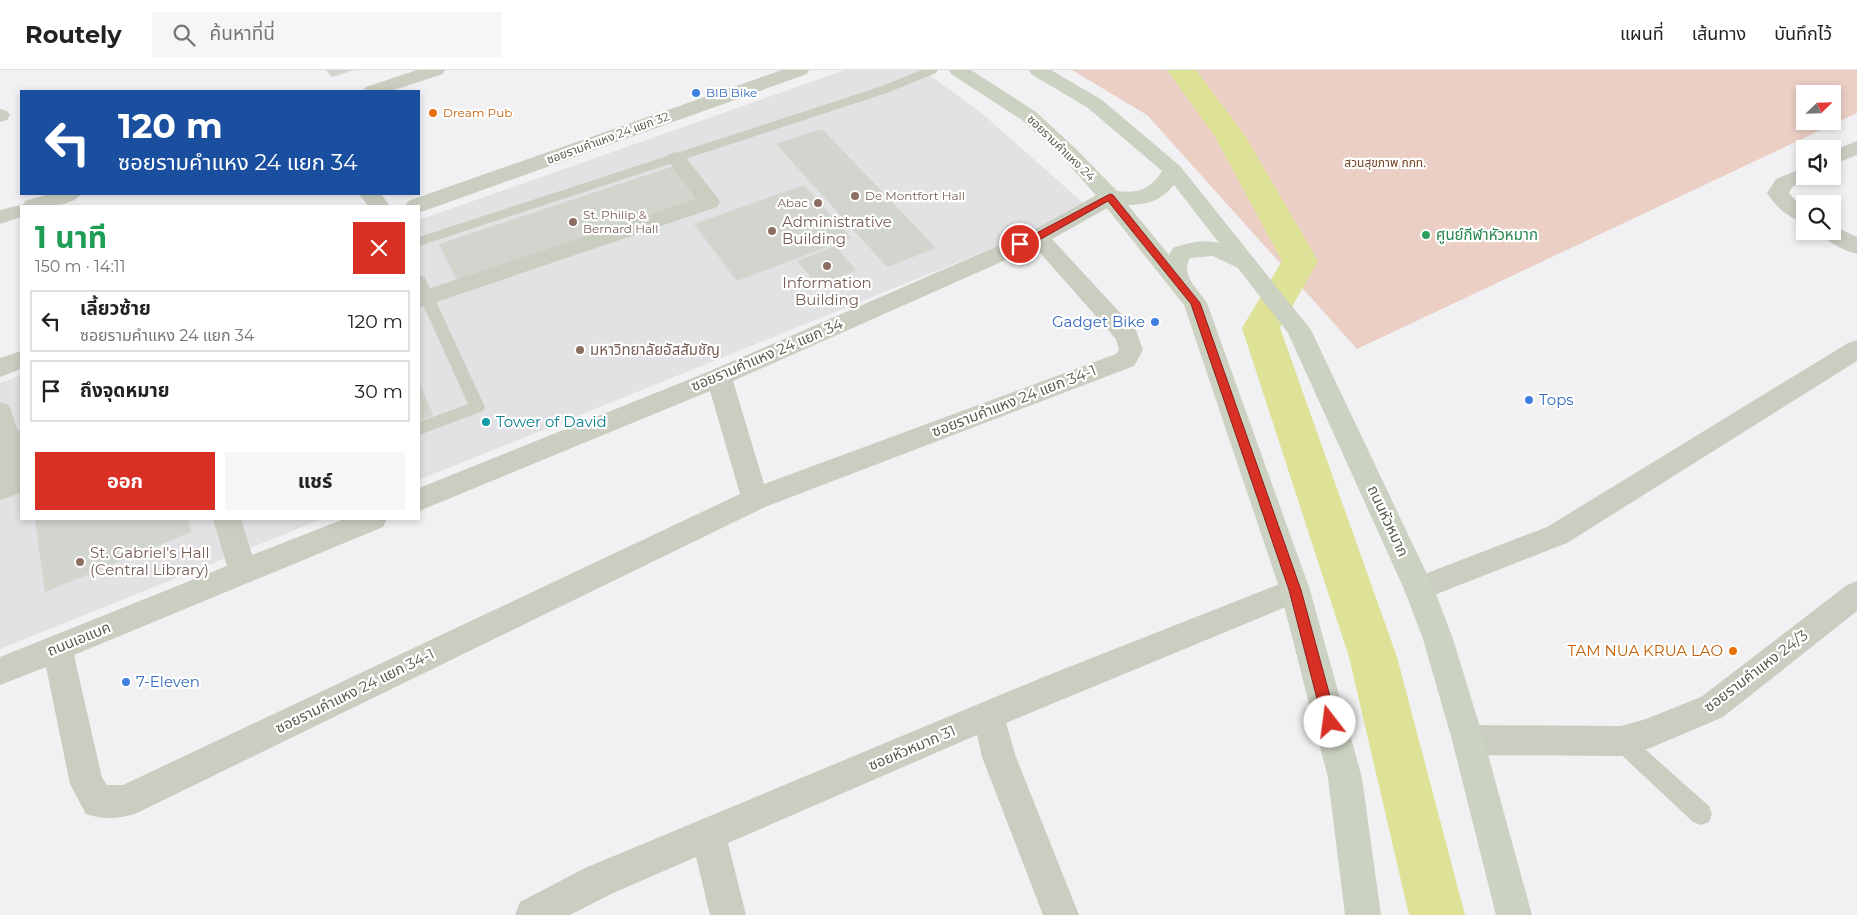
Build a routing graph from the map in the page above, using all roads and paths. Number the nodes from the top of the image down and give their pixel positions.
1 (436, 70) edge
2 (800, 70) edge
3 (932, 70) edge
4 (958, 70) edge
5 (1038, 70) edge
6 (376, 90) edge
7 (1857, 147) edge
8 (1841, 155) edge
9 (676, 158) junction
10 (1173, 170) junction
11 (1796, 177) edge
12 (67, 195) edge
13 (1110, 197) junction
14 (36, 205) edge
15 (419, 205) edge
16 (20, 210) edge
17 (1796, 211) edge
18 (0, 217) edge
19 (1038, 237) junction
20 (1841, 238) edge
21 (420, 242) edge
22 (1857, 247) edge
23 (1251, 270) junction
24 (1176, 280) junction
25 (421, 292) edge
26 (1857, 349) edge
27 (20, 360) edge
28 (0, 368) edge
29 (719, 377) junction
30 (0, 412) edge
31 (420, 429) edge
32 (15, 442) edge
33 (0, 490) edge
34 (755, 499) junction
35 (420, 500) edge
36 (228, 520) edge
37 (371, 520) edge
38 (243, 572) junction
39 (1419, 589) junction
40 (1295, 590) junction
41 (1857, 594) edge
42 (57, 648) junction
43 (0, 672) edge
44 (988, 715) junction
45 (1468, 740) junction
46 (1621, 740) junction
47 (1702, 814) dead end
48 (708, 834) junction
49 (533, 915) edge
50 (728, 915) edge
51 (1061, 915) edge
52 (1363, 915) edge
53 (1514, 915) edge

1 - 6 street
2 - 15 street, ซอยรามคำแหง 24 แยก 32
3 - 9 lane
4 - 13 main road, ซอยรามคำแหง 24
5 - 10 main road
7 - 8 street
9 - 21 lane
9 - 25 street
10 - 13 main road
10 - 23 main road, ถนนหัวหมาก
11 - 17 street
12 - 14 street
13 - 19 street, ซอยรามคำแหง 24 แยก 34
13 - 24 main road
16 - 18 street
19 - 29 street, ซอยรามคำแหง 24 แยก 34
19 - 34 street, ซอยรามคำแหง 24 แยก 34-1
20 - 22 street
23 - 24 main road
23 - 39 main road, ถนนหัวหมาก
24 - 40 main road
25 - 31 lane
26 - 39 street
27 - 28 street
29 - 34 street
29 - 35 street, ซอยรามคำแหง 24 แยก 34
30 - 32 street
32 - 33 street
34 - 42 street, ซอยรามคำแหง 24 แยก 34-1
36 - 38 street
37 - 38 street
38 - 42 street, ถนนเอแบค
39 - 45 main road, ถนนหัวหมาก
40 - 44 street, ซอยหัวหมาก 31
40 - 52 main road
41 - 46 street, ซอยรามคำแหง 24/3
42 - 43 street, ถนนเอแบค
44 - 48 street, ซอยหัวหมาก 31
44 - 51 street
45 - 46 street, ซอยรามคำแหง 24/3
45 - 53 main road, ถนนหัวหมาก
46 - 47 lane
48 - 49 street, ซอยหัวหมาก 31
48 - 50 street

